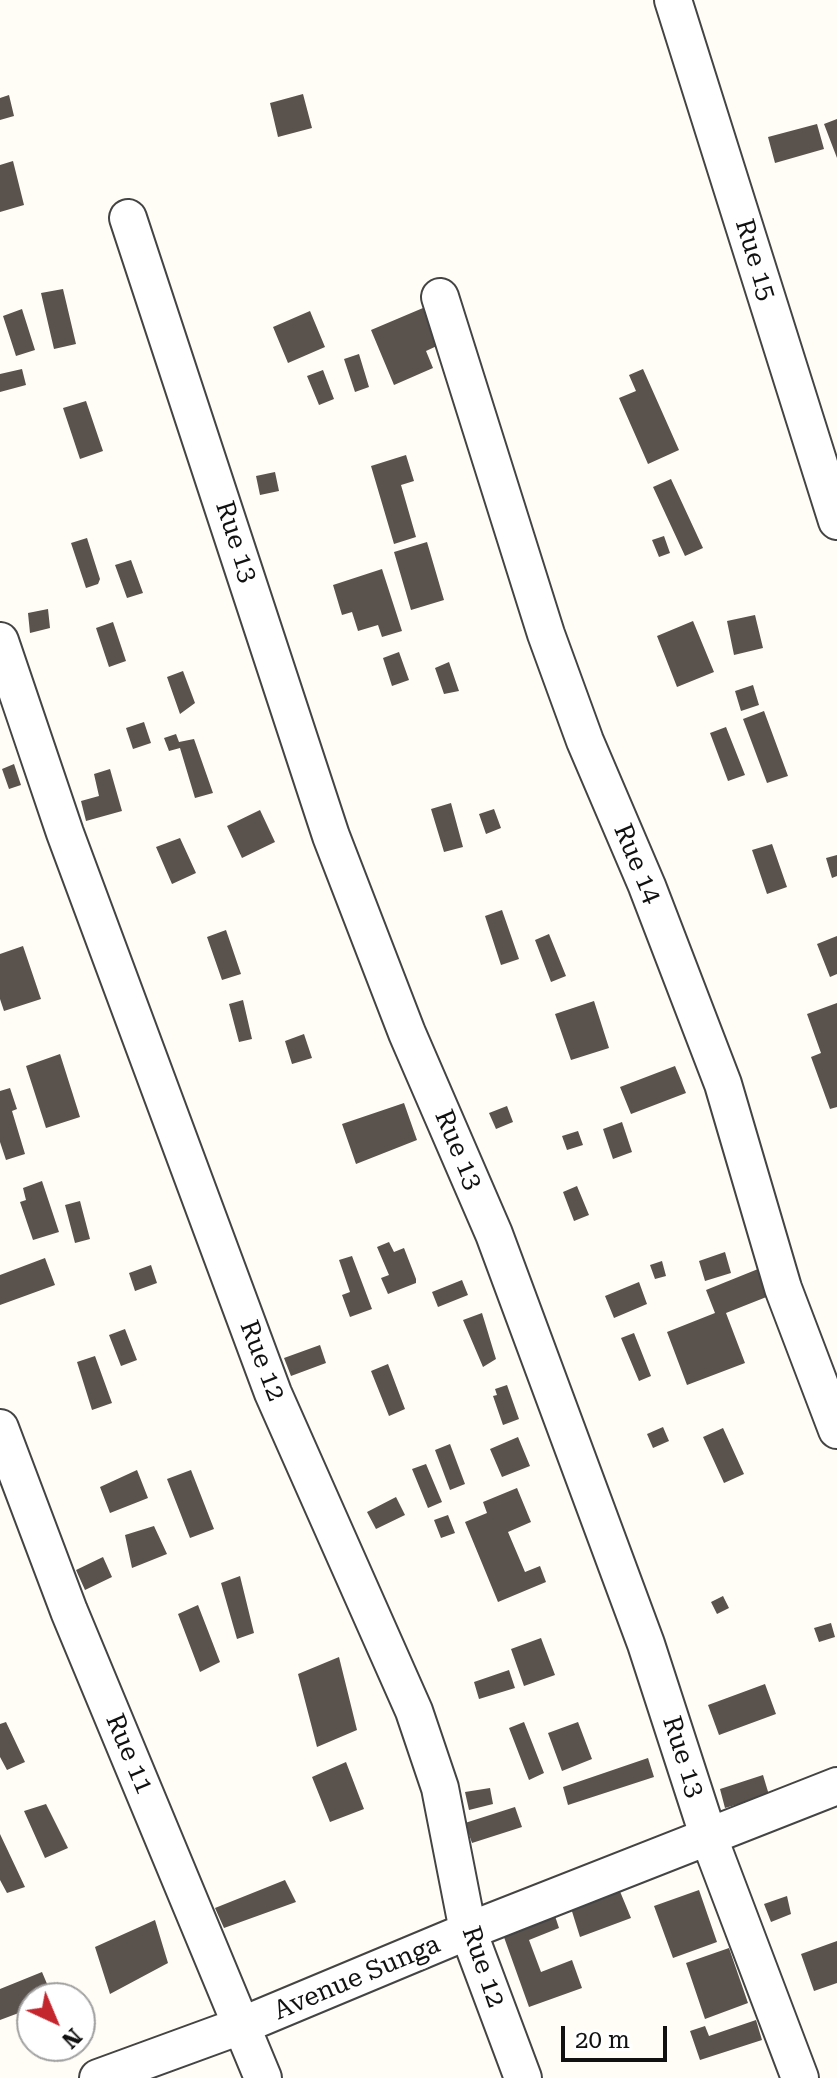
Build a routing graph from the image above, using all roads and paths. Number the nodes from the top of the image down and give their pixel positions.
1 (673, 0) edge
2 (128, 218) dead end
3 (440, 297) dead end
4 (837, 521) edge
5 (0, 641) edge
6 (0, 1428) edge
7 (837, 1430) edge
8 (837, 1786) edge
9 (709, 1838) junction
10 (468, 1931) junction
11 (243, 2025) junction
12 (98, 2078) edge
13 (263, 2078) edge
14 (523, 2078) edge
15 (800, 2078) edge

1 - 4 street, Rue 15
2 - 9 street, Rue 13
3 - 7 street, Rue 14
5 - 10 street, Rue 12
6 - 11 street, Rue 11
8 - 9 street, Avenue Sunga
9 - 10 street, Avenue Sunga
9 - 15 street, Rue 13
10 - 11 street, Avenue Sunga
10 - 14 street, Rue 12
11 - 12 street, Avenue Sunga
11 - 13 street, Rue 11

